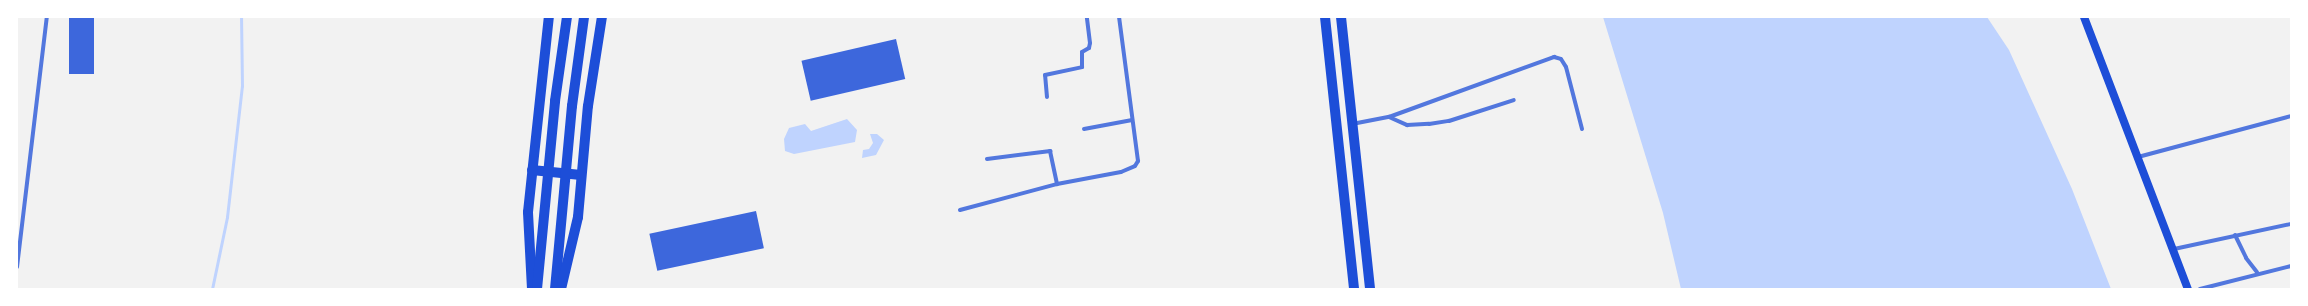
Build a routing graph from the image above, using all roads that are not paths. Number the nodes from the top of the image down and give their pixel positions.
1 (47, 17) edge
2 (549, 17) edge
3 (567, 17) edge
4 (584, 17) edge
5 (602, 17) edge
6 (1087, 17) edge
7 (1119, 17) edge
8 (1325, 17) edge
9 (1341, 17) edge
10 (2084, 17) edge
11 (1047, 97) dead end
12 (1514, 100) dead end
13 (2291, 116) edge
14 (1389, 117) junction
15 (1132, 120) junction
16 (1352, 124) junction
17 (1084, 129) dead end
18 (1582, 129) dead end
19 (2138, 157) junction
20 (987, 159) dead end
21 (532, 170) junction
22 (549, 171) junction
23 (565, 173) junction
24 (581, 175) junction
25 (1057, 184) junction
26 (960, 210) dead end
27 (1362, 213) junction
28 (1346, 214) junction
29 (2291, 224) edge
30 (2235, 235) junction
31 (2174, 249) junction
32 (2291, 266) edge
33 (17, 267) edge
34 (2257, 272) junction
35 (532, 289) edge
36 (538, 289) edge
37 (555, 289) edge
38 (561, 289) edge
39 (1354, 289) edge
40 (1370, 289) edge
41 (2188, 289) edge
42 (2200, 289) edge

1 - 33 street
2 - 21 main road
3 - 22 main road
4 - 23 main road
5 - 24 main road
6 - 11 street
7 - 15 street
8 - 28 main road
9 - 16 main road
10 - 19 main road
12 - 14 street
13 - 19 street
14 - 16 street
14 - 18 street
15 - 17 street
15 - 25 street
16 - 27 main road
19 - 31 main road
20 - 25 street
21 - 22 main road
21 - 35 main road
22 - 23 main road
22 - 36 main road
23 - 24 main road
23 - 37 main road
24 - 38 main road
25 - 26 street
27 - 28 main road
27 - 40 main road
28 - 39 main road
29 - 30 street
30 - 31 street
30 - 34 street
31 - 41 main road
32 - 34 street
34 - 42 street

